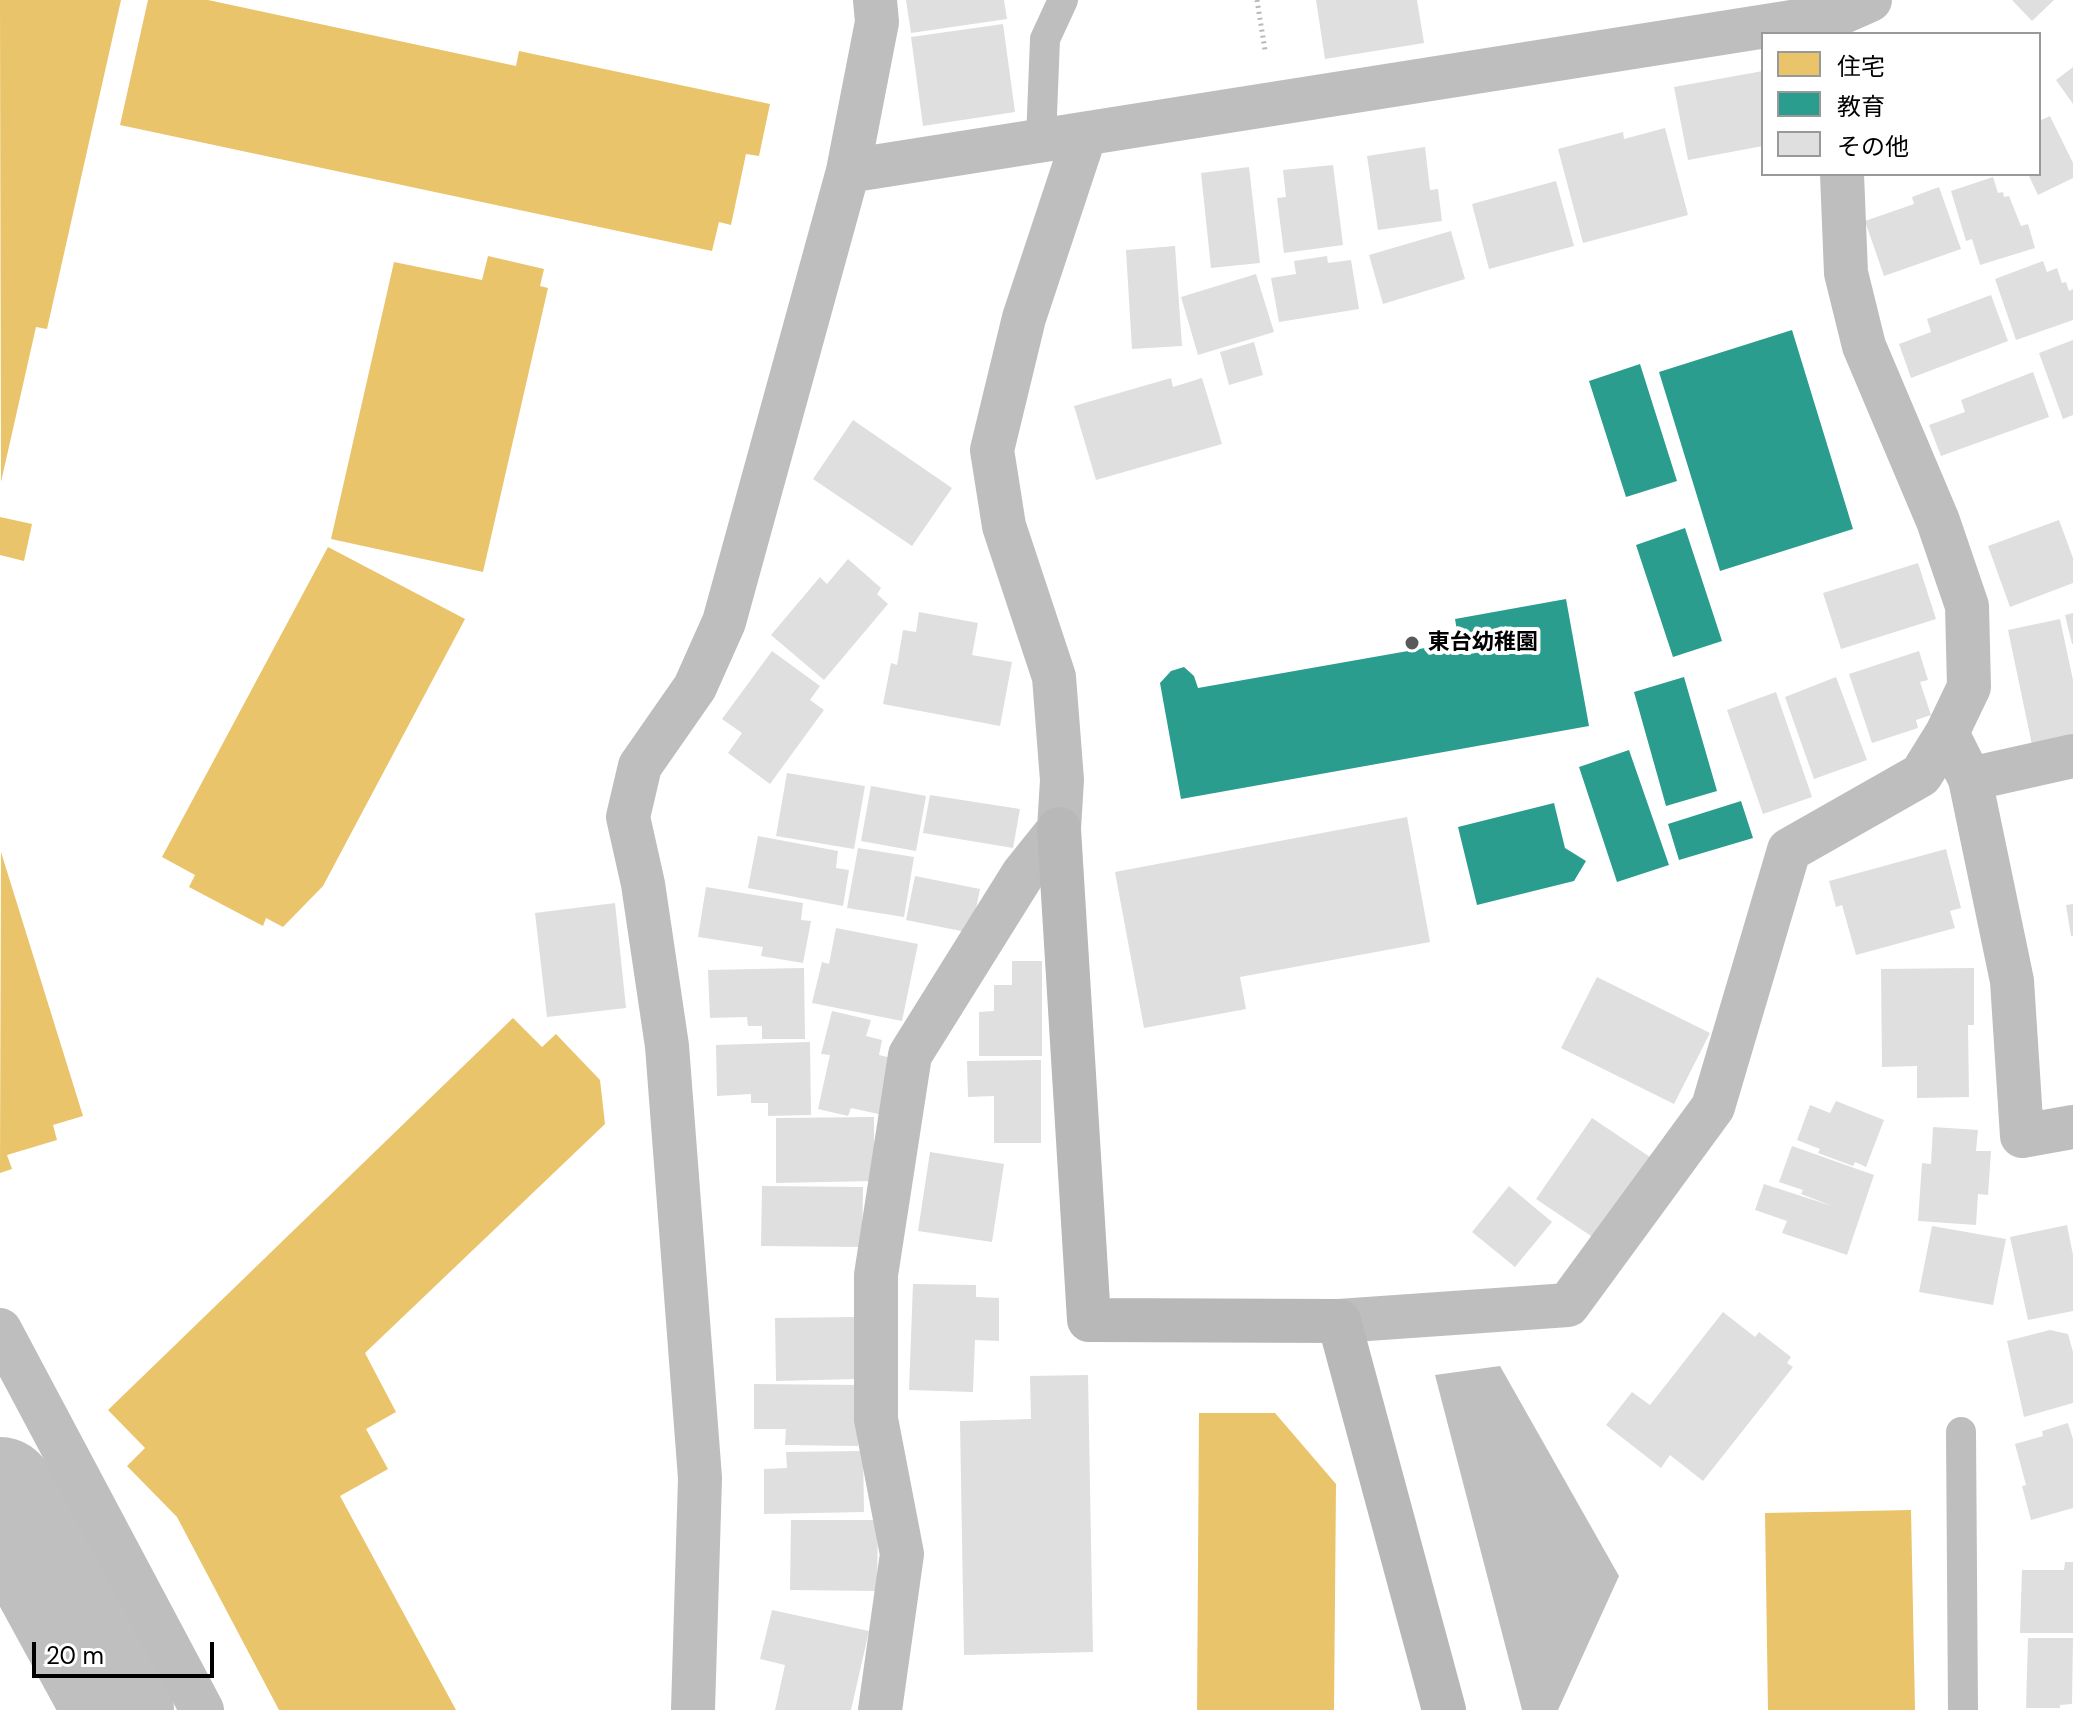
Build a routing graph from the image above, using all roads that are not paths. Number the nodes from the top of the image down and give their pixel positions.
1 (875, 0) edge
2 (1063, 0) edge
3 (1847, 16) edge
4 (1085, 134) junction
5 (1041, 140) junction
6 (848, 171) junction
7 (1842, 176) edge
8 (1947, 733) junction
9 (2073, 756) edge
10 (1970, 779) junction
11 (1059, 829) junction
12 (2073, 1127) edge
13 (1339, 1321) junction
14 (0, 1330) edge
15 (1961, 1432) dead end
16 (202, 1710) edge
17 (693, 1710) edge
18 (880, 1710) edge
19 (1444, 1710) edge
20 (1963, 1710) edge

1 - 6 street
2 - 5 lane
3 - 4 street
4 - 5 street
4 - 11 street
5 - 6 street
6 - 17 street
7 - 8 street
8 - 10 street
8 - 13 street
9 - 10 street
10 - 12 street
11 - 13 street
11 - 18 street
13 - 19 street
14 - 16 street
15 - 20 lane

